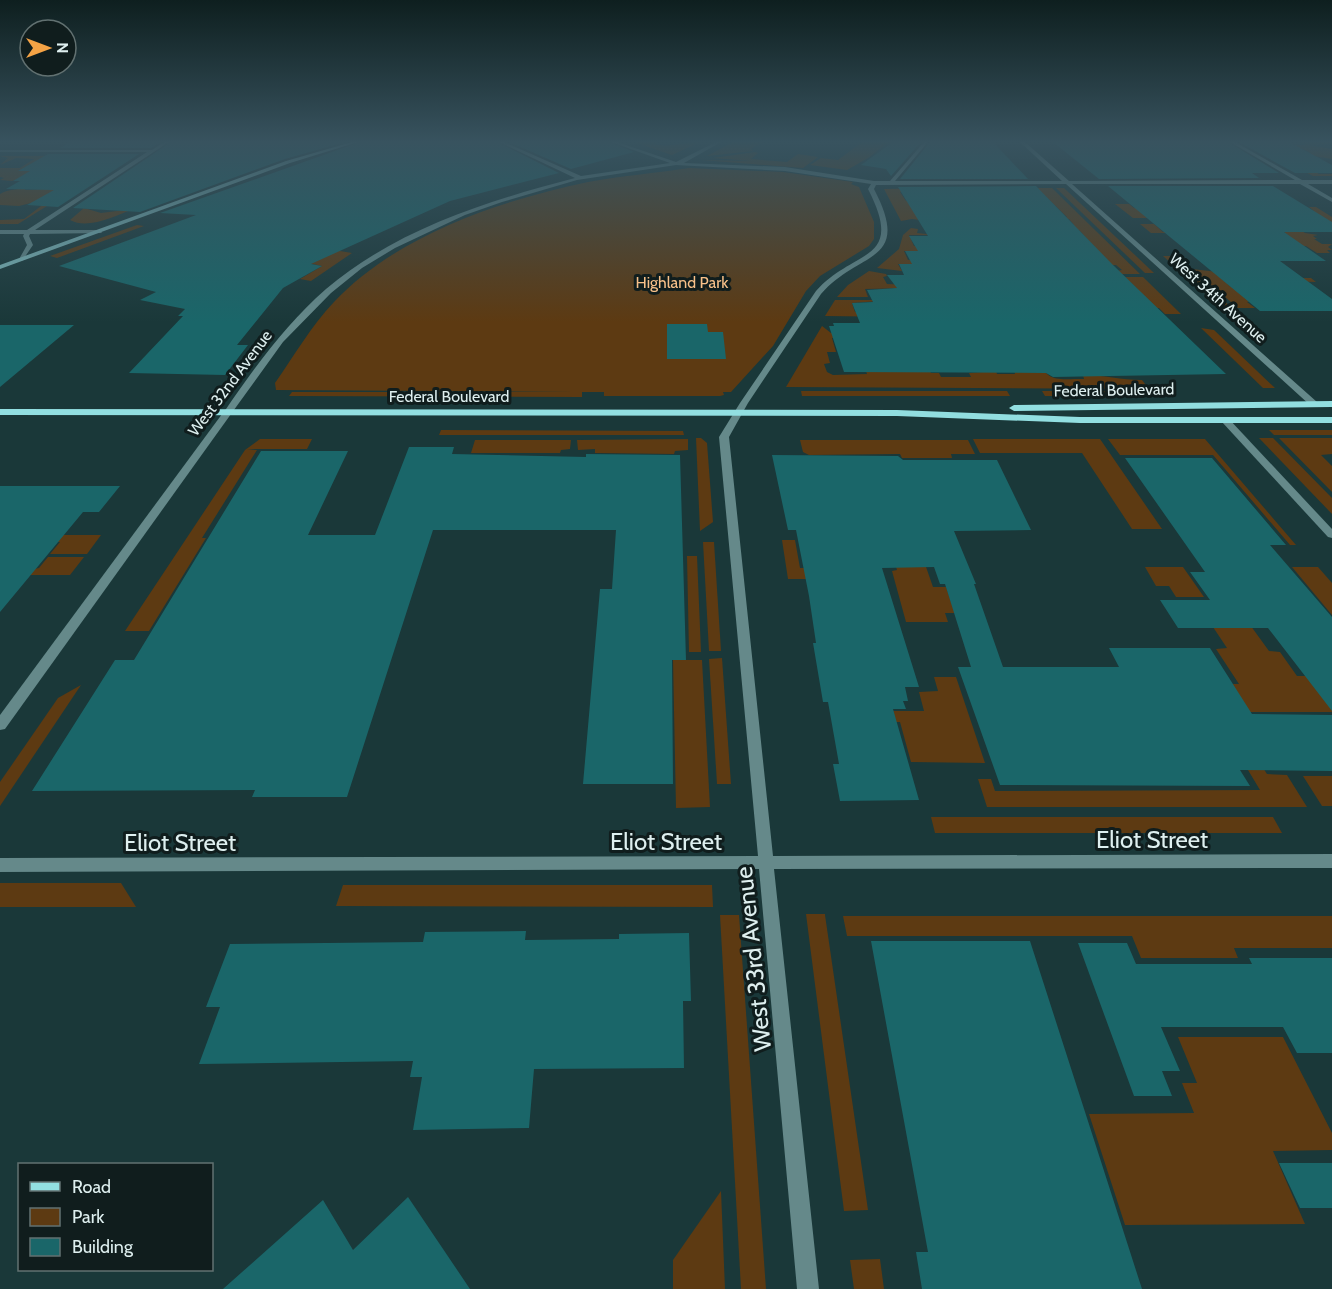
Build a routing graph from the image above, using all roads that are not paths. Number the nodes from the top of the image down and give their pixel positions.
1 (74, 202) edge
2 (181, 202) edge
3 (493, 202) edge
4 (878, 202) edge
5 (1089, 202) edge
6 (0, 232) edge
7 (28, 232) junction
8 (100, 232) junction
9 (20, 260) junction
10 (0, 267) edge
11 (1314, 404) junction
12 (1332, 404) edge
13 (0, 412) edge
14 (228, 412) junction
15 (737, 413) junction
16 (897, 413) junction
17 (1225, 420) junction
18 (1332, 420) edge
19 (1332, 536) edge
20 (0, 725) edge
21 (1332, 861) edge
22 (766, 863) junction
23 (0, 865) edge
24 (808, 1289) edge

1 - 7 street
2 - 8 main road
3 - 14 street, West 32nd Avenue
4 - 15 street, West 33rd Avenue
5 - 11 street, West 34th Avenue
6 - 7 street
7 - 8 street
7 - 9 street
8 - 9 main road
9 - 10 main road
11 - 12 main road, Federal Boulevard
11 - 16 main road, Federal Boulevard
13 - 14 main road, Federal Boulevard
14 - 15 main road, Federal Boulevard
14 - 20 street, West 32nd Avenue
15 - 16 main road, Federal Boulevard
15 - 22 street, West 33rd Avenue
16 - 17 main road, Federal Boulevard
17 - 18 main road, Federal Boulevard
17 - 19 street
21 - 22 street, Eliot Street
22 - 23 street, Eliot Street
22 - 24 street, West 33rd Avenue

